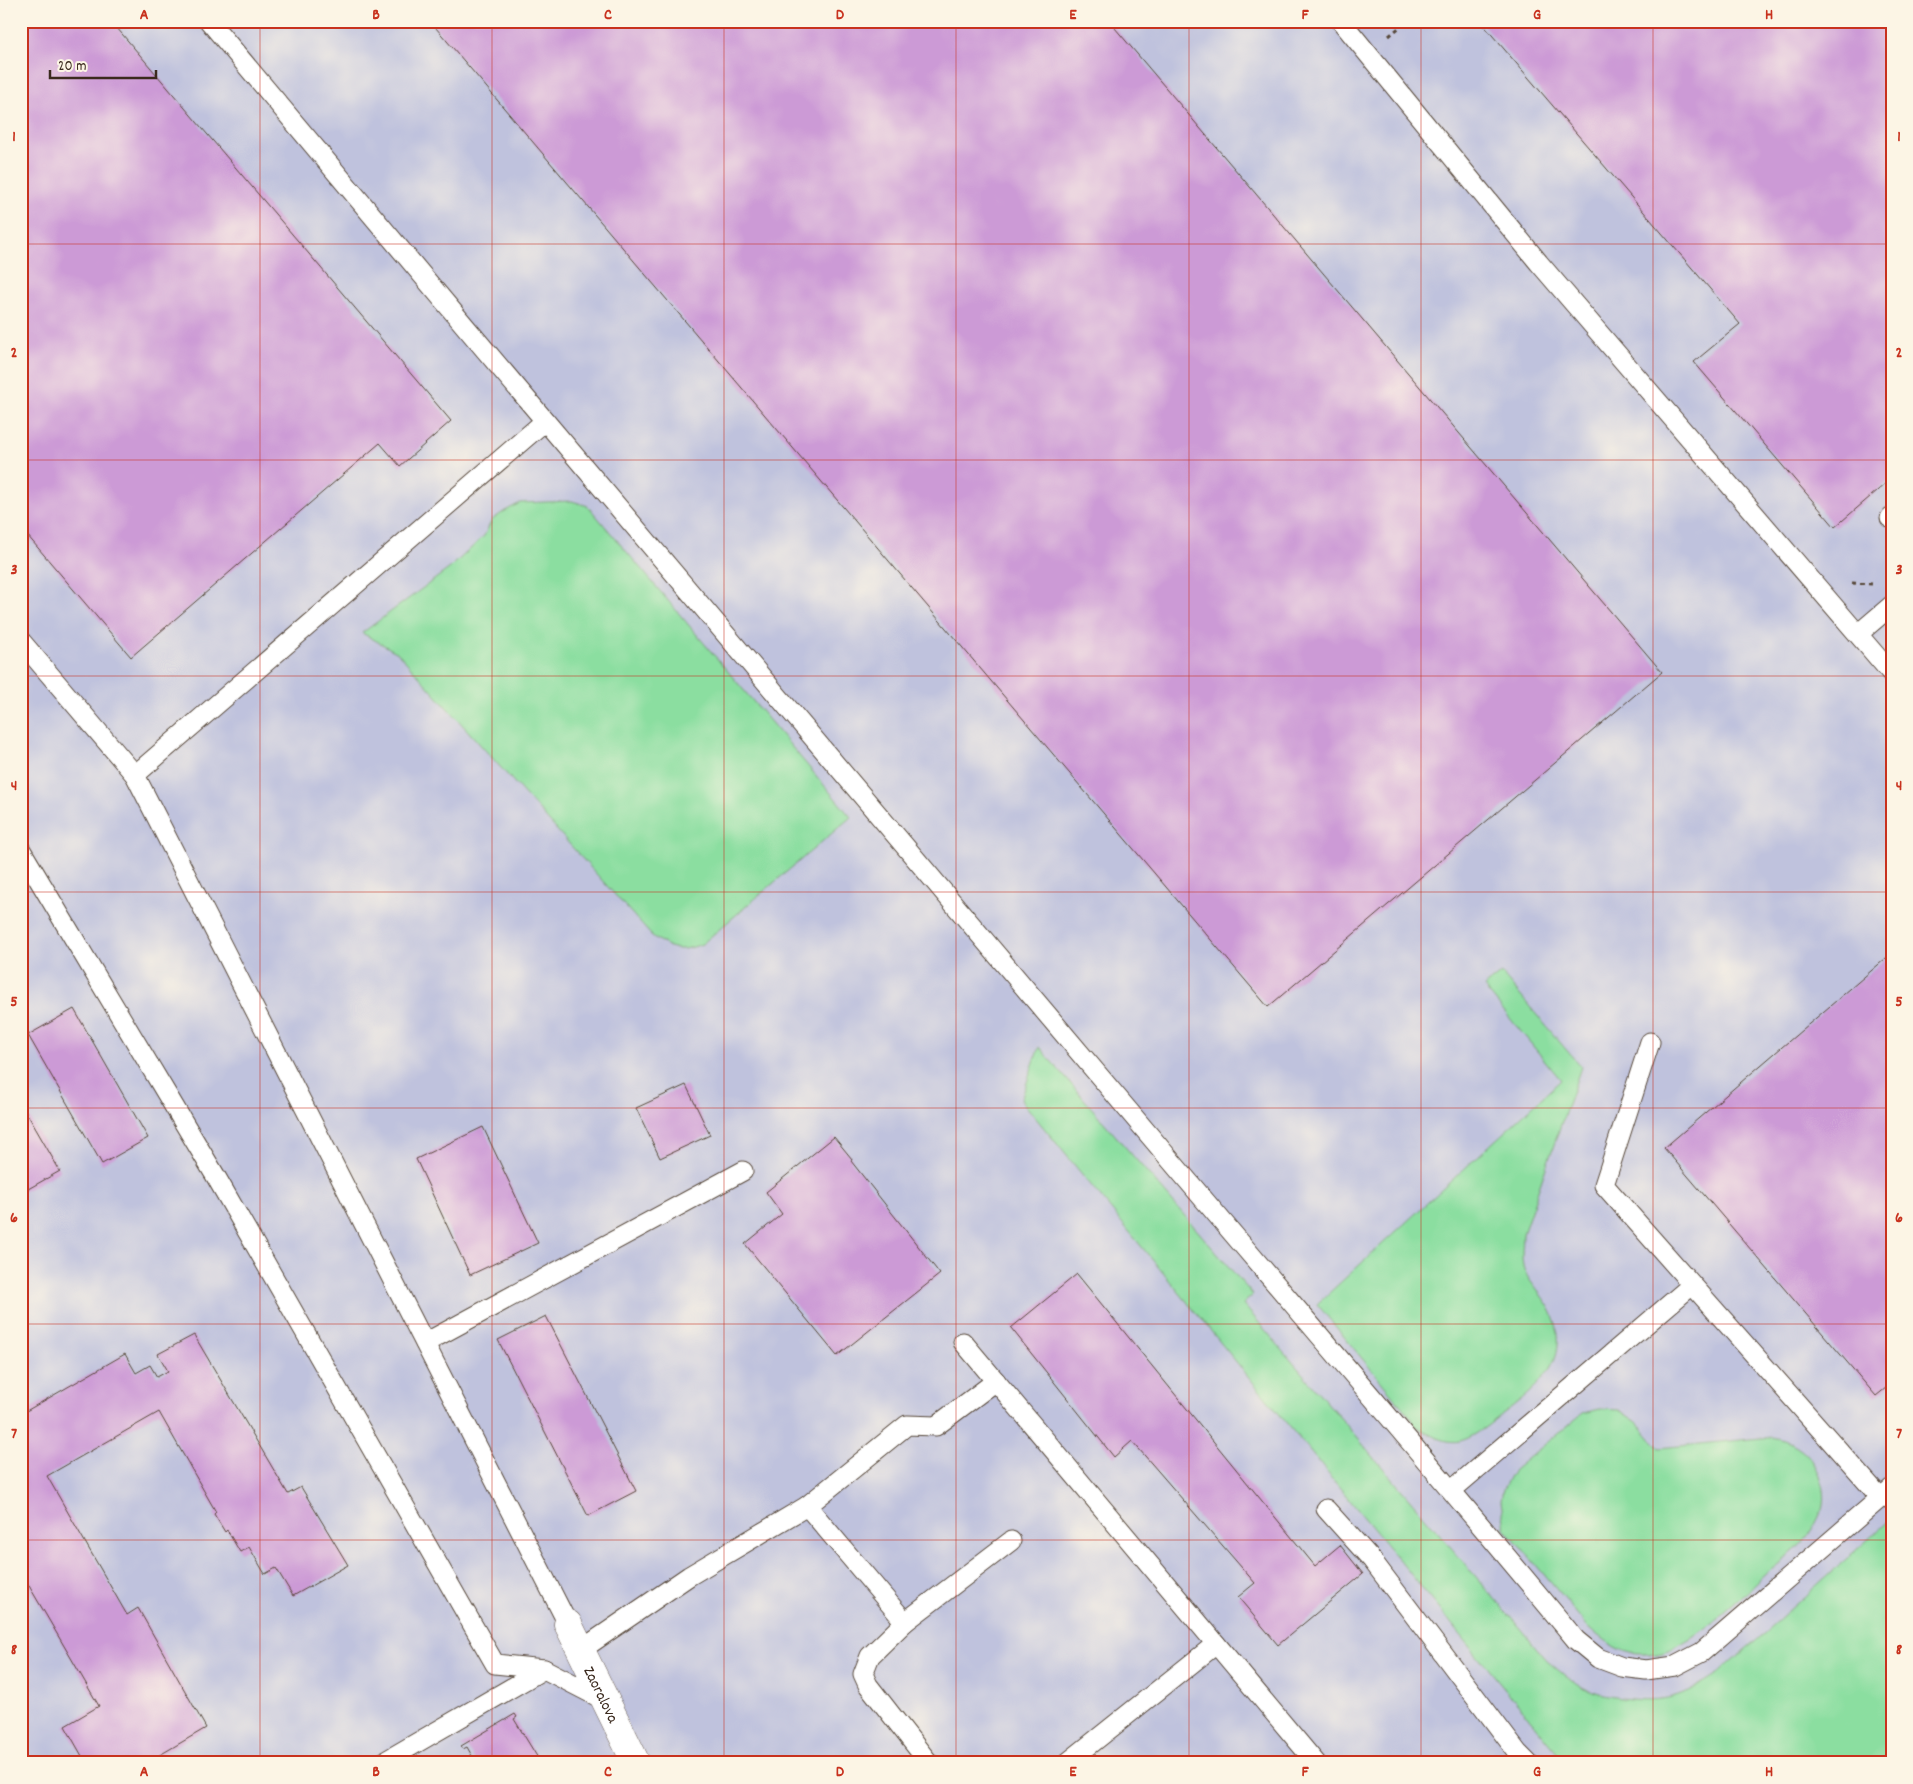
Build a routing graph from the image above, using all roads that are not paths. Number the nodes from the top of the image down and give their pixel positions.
1 (209, 21) edge
2 (1341, 21) edge
3 (545, 422) junction
4 (1892, 605) edge
5 (1858, 634) junction
6 (21, 641) edge
7 (1892, 674) edge
8 (135, 775) junction
9 (21, 850) edge
10 (1650, 1042) dead end
11 (743, 1171) dead end
12 (1692, 1285) junction
13 (963, 1342) dead end
14 (425, 1343) junction
15 (996, 1381) junction
16 (1452, 1490) junction
17 (1886, 1493) edge
18 (807, 1506) junction
19 (1326, 1509) dead end
20 (1011, 1541) dead end
21 (905, 1622) junction
22 (568, 1624) joint
23 (1216, 1644) junction
24 (581, 1650) junction
25 (544, 1669) junction
26 (606, 1701) junction
27 (382, 1763) edge
28 (636, 1763) edge
29 (929, 1763) edge
30 (1067, 1763) edge
31 (1316, 1763) edge
32 (1528, 1763) edge

1 - 3 lane
2 - 5 lane
3 - 8 lane
3 - 16 lane
4 - 5 lane
5 - 7 lane
6 - 8 lane
8 - 14 lane
9 - 25 lane
10 - 12 lane
11 - 14 lane
12 - 16 lane
12 - 17 lane
13 - 15 lane
14 - 22 lane
15 - 18 lane
15 - 23 lane
16 - 17 lane
18 - 21 lane
18 - 24 lane
19 - 32 lane
20 - 21 lane
21 - 29 lane
22 - 24 street, Zaoralova
23 - 30 lane
23 - 31 lane
24 - 26 street, Zaoralova
25 - 26 lane
25 - 27 lane
26 - 28 street, Zaoralova

